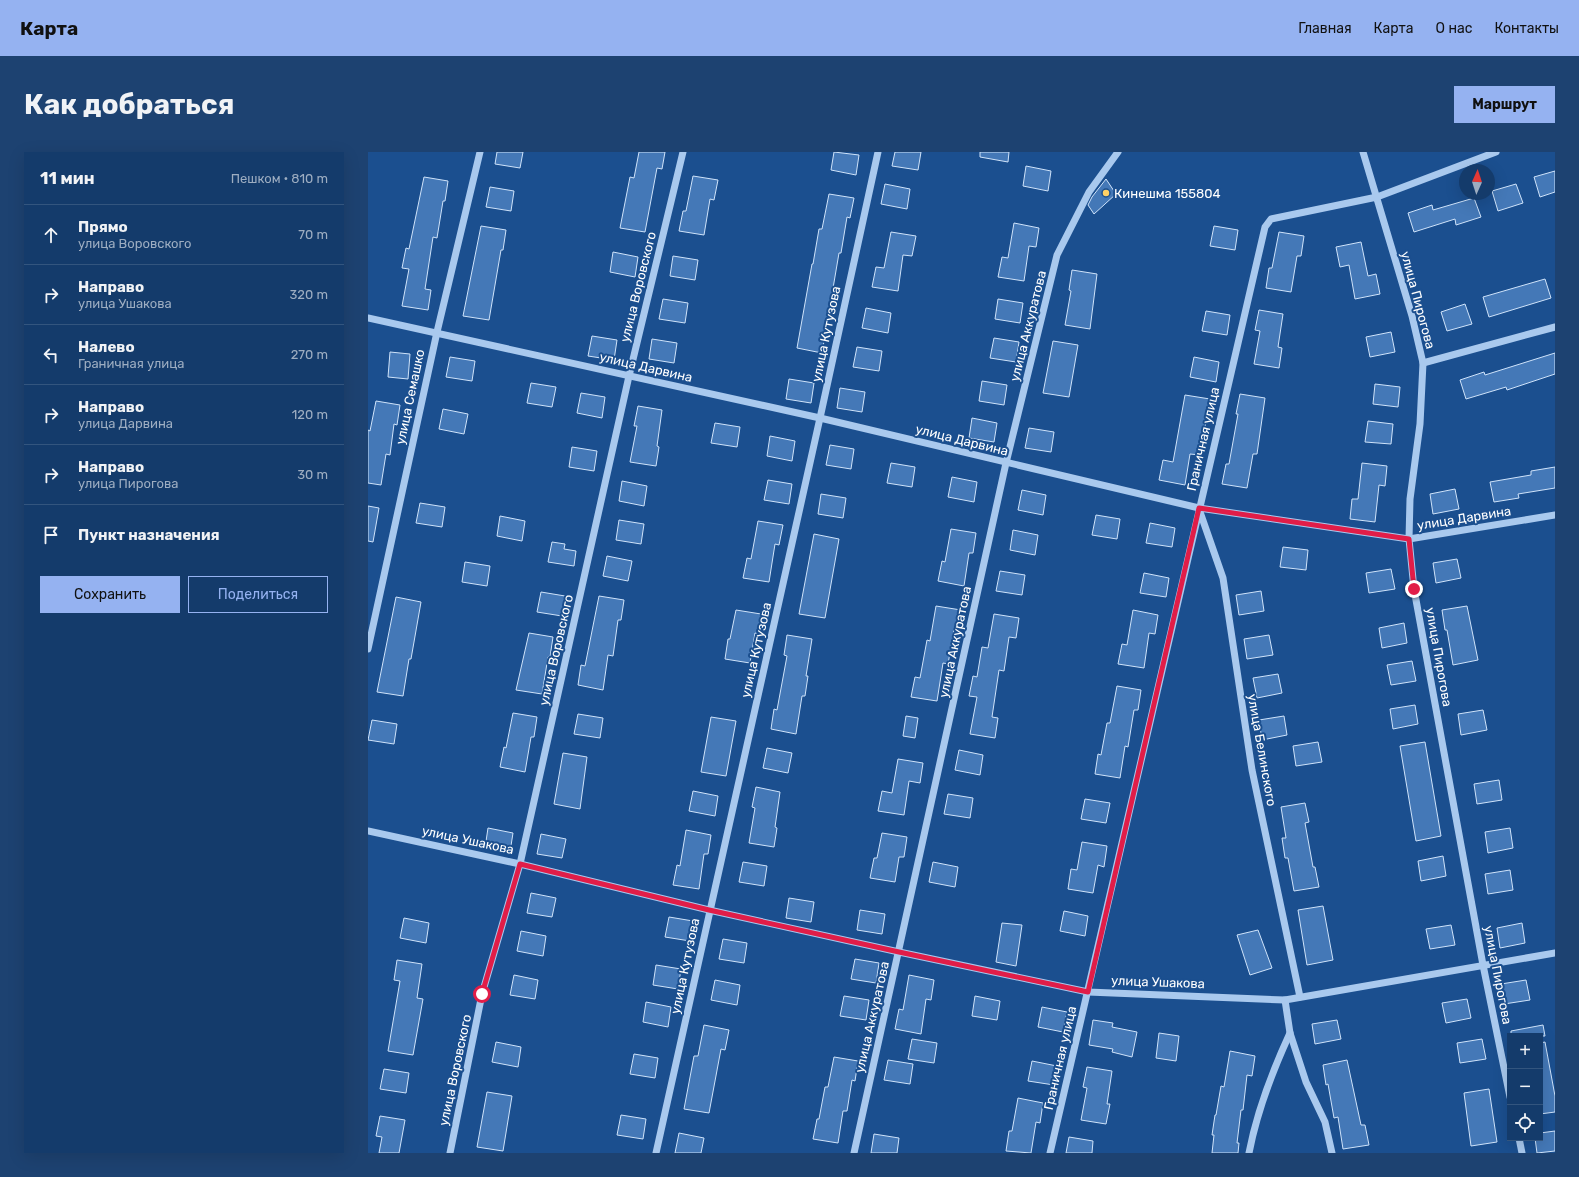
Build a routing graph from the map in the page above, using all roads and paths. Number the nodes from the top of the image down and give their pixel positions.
1 (480, 152) edge
2 (684, 152) edge
3 (878, 152) edge
4 (1118, 152) edge
5 (1363, 152) edge
6 (1496, 152) edge
7 (1377, 197) junction
8 (368, 318) edge
9 (1555, 327) edge
10 (437, 332) junction
11 (1423, 363) junction
12 (629, 376) junction
13 (820, 418) junction
14 (1006, 463) junction
15 (1199, 508) junction
16 (1555, 515) edge
17 (1409, 539) junction
18 (368, 649) edge
19 (368, 831) edge
20 (520, 864) junction
21 (709, 910) junction
22 (899, 952) junction
23 (1555, 953) edge
24 (1483, 965) junction
25 (1088, 992) junction
26 (1300, 997) junction
27 (1286, 1000) junction
28 (1290, 1033) junction
29 (1507, 1082) edge
30 (1520, 1141) edge
31 (450, 1153) edge
32 (656, 1153) edge
33 (854, 1153) edge
34 (1050, 1153) edge
35 (1249, 1153) edge
36 (1332, 1153) edge
37 (1522, 1153) edge

1 - 10 street, улица Семашко
2 - 12 street, улица Воровского
3 - 13 street, улица Кутузова
4 - 14 street, улица Аккуратова
5 - 7 street, улица Пирогова
6 - 7 street, Граничная улица
7 - 11 street, улица Пирогова
7 - 15 street, Граничная улица
8 - 10 street, улица Дарвина
9 - 11 street
10 - 12 street, улица Дарвина
10 - 18 street, улица Семашко
11 - 17 street, улица Пирогова
12 - 13 street, улица Дарвина
12 - 20 street, улица Воровского
13 - 14 street, улица Дарвина
13 - 21 street, улица Кутузова
14 - 15 street, улица Дарвина
14 - 22 street, улица Аккуратова
15 - 17 street, улица Дарвина
15 - 25 street, Граничная улица
15 - 26 street, улица Белинского
16 - 17 street, улица Дарвина
17 - 24 street, улица Пирогова
19 - 20 street, улица Ушакова
20 - 21 street, улица Ушакова
20 - 31 street, улица Воровского
21 - 22 street, улица Ушакова
21 - 32 street, улица Кутузова
22 - 25 street, улица Ушакова
22 - 33 street, улица Аккуратова
23 - 24 street, улица Ушакова
24 - 26 street, улица Ушакова
24 - 29 street, улица Пирогова
25 - 27 street, улица Ушакова
25 - 34 street, Граничная улица
26 - 27 street, улица Ушакова
27 - 28 street
28 - 35 street
28 - 36 street
30 - 37 street

